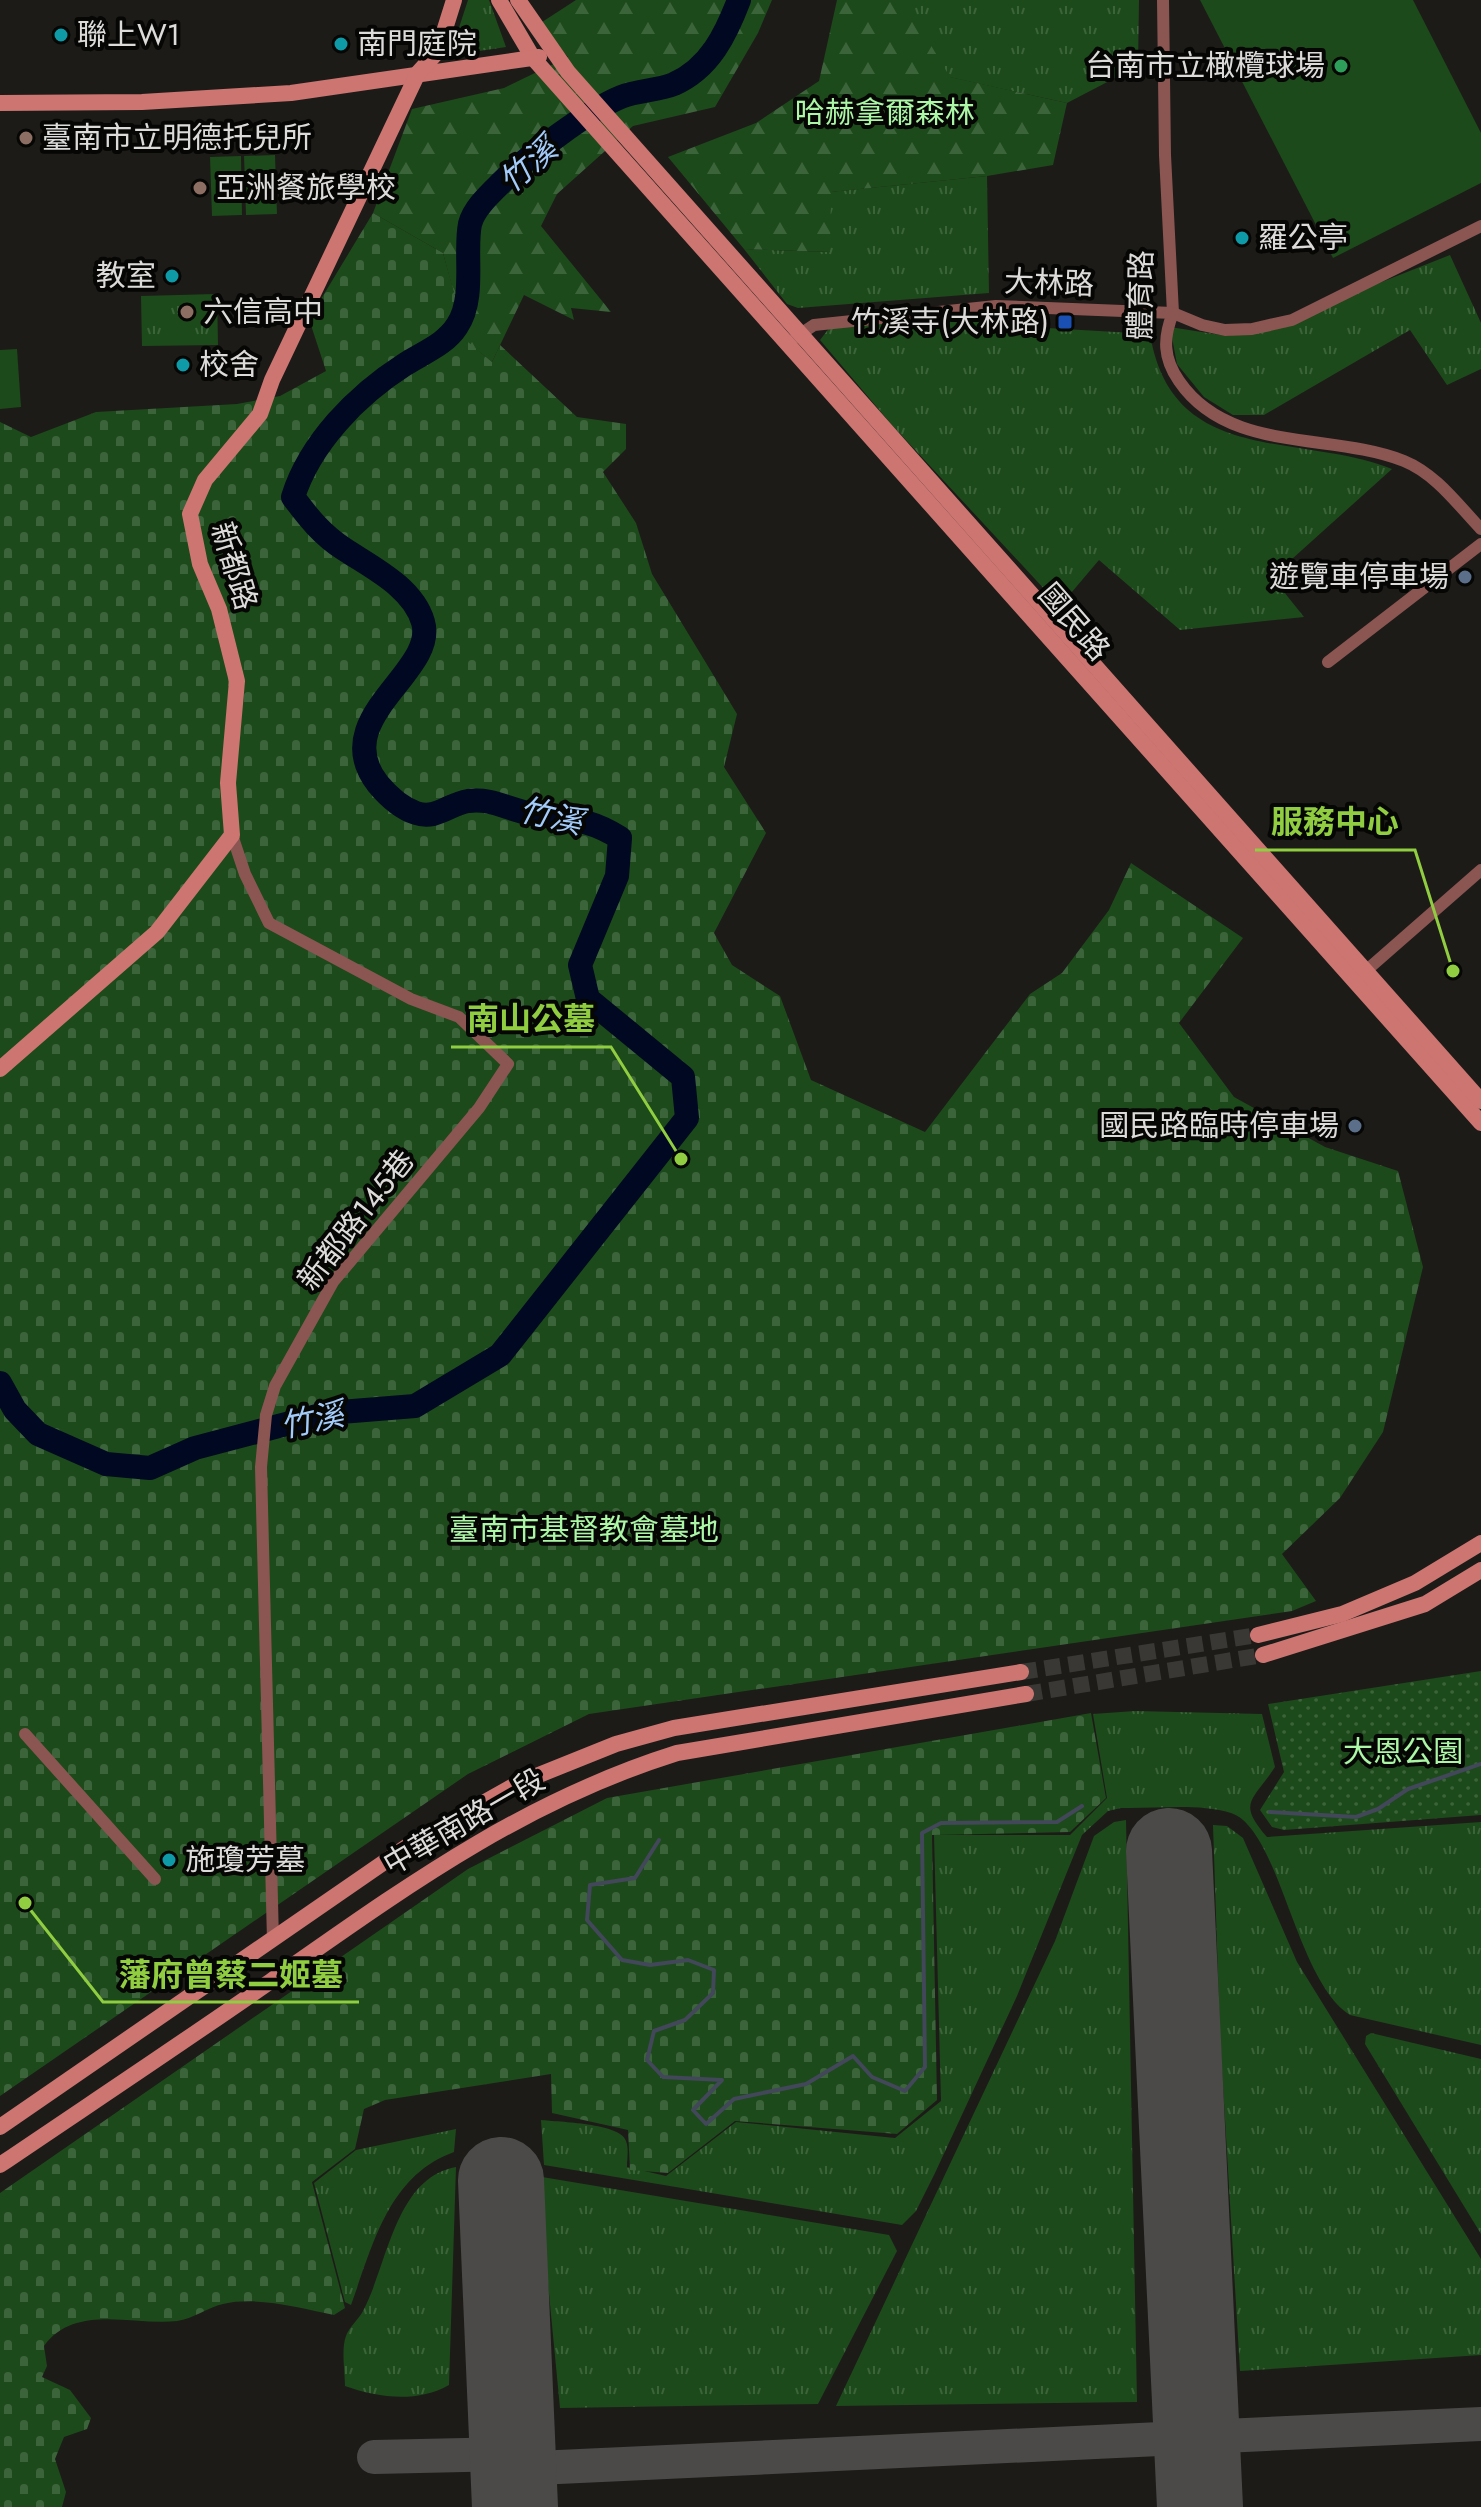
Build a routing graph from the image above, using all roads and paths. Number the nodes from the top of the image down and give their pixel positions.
1 (454, 0) edge
2 (499, 0) edge
3 (518, 0) edge
4 (1163, 0) edge
5 (555, 56) junction
6 (533, 58) junction
7 (418, 73) junction
8 (560, 76) junction
9 (0, 103) edge
10 (1481, 226) edge
11 (1173, 313) junction
12 (794, 338) junction
13 (1481, 529) edge
14 (1481, 544) edge
15 (1328, 662) dead end
16 (232, 835) junction
17 (1481, 870) edge
18 (1360, 976) junction
19 (0, 1069) edge
20 (1481, 1101) edge
21 (1481, 1123) edge
22 (1481, 1543) edge
23 (1481, 1570) edge
24 (1258, 1635) tunnel mouth
25 (1263, 1655) tunnel mouth
26 (1021, 1672) tunnel mouth
27 (1026, 1694) tunnel mouth
28 (25, 1734) dead end
29 (155, 1879) dead end
30 (273, 1940) junction
31 (0, 2127) edge
32 (0, 2165) edge

1 - 7 street, 新都路
2 - 6 street
3 - 5 street
4 - 11 street, 體育路
5 - 6 street
5 - 8 street
6 - 7 street
6 - 8 street
7 - 9 street
7 - 16 street, 新都路
8 - 12 street, 國民路
10 - 11 street, 大林路
11 - 12 street, 大林路
11 - 13 street, 體育路
12 - 18 street, 國民路
14 - 15 street
16 - 19 street
16 - 30 street, 新都路145巷
17 - 18 street
18 - 20 street, 國民路
18 - 21 street, 國民路
22 - 24 street
23 - 25 street
26 - 30 street, 中華南路一段
27 - 32 street, 中華南路一段
28 - 29 street
30 - 31 street, 中華南路一段

